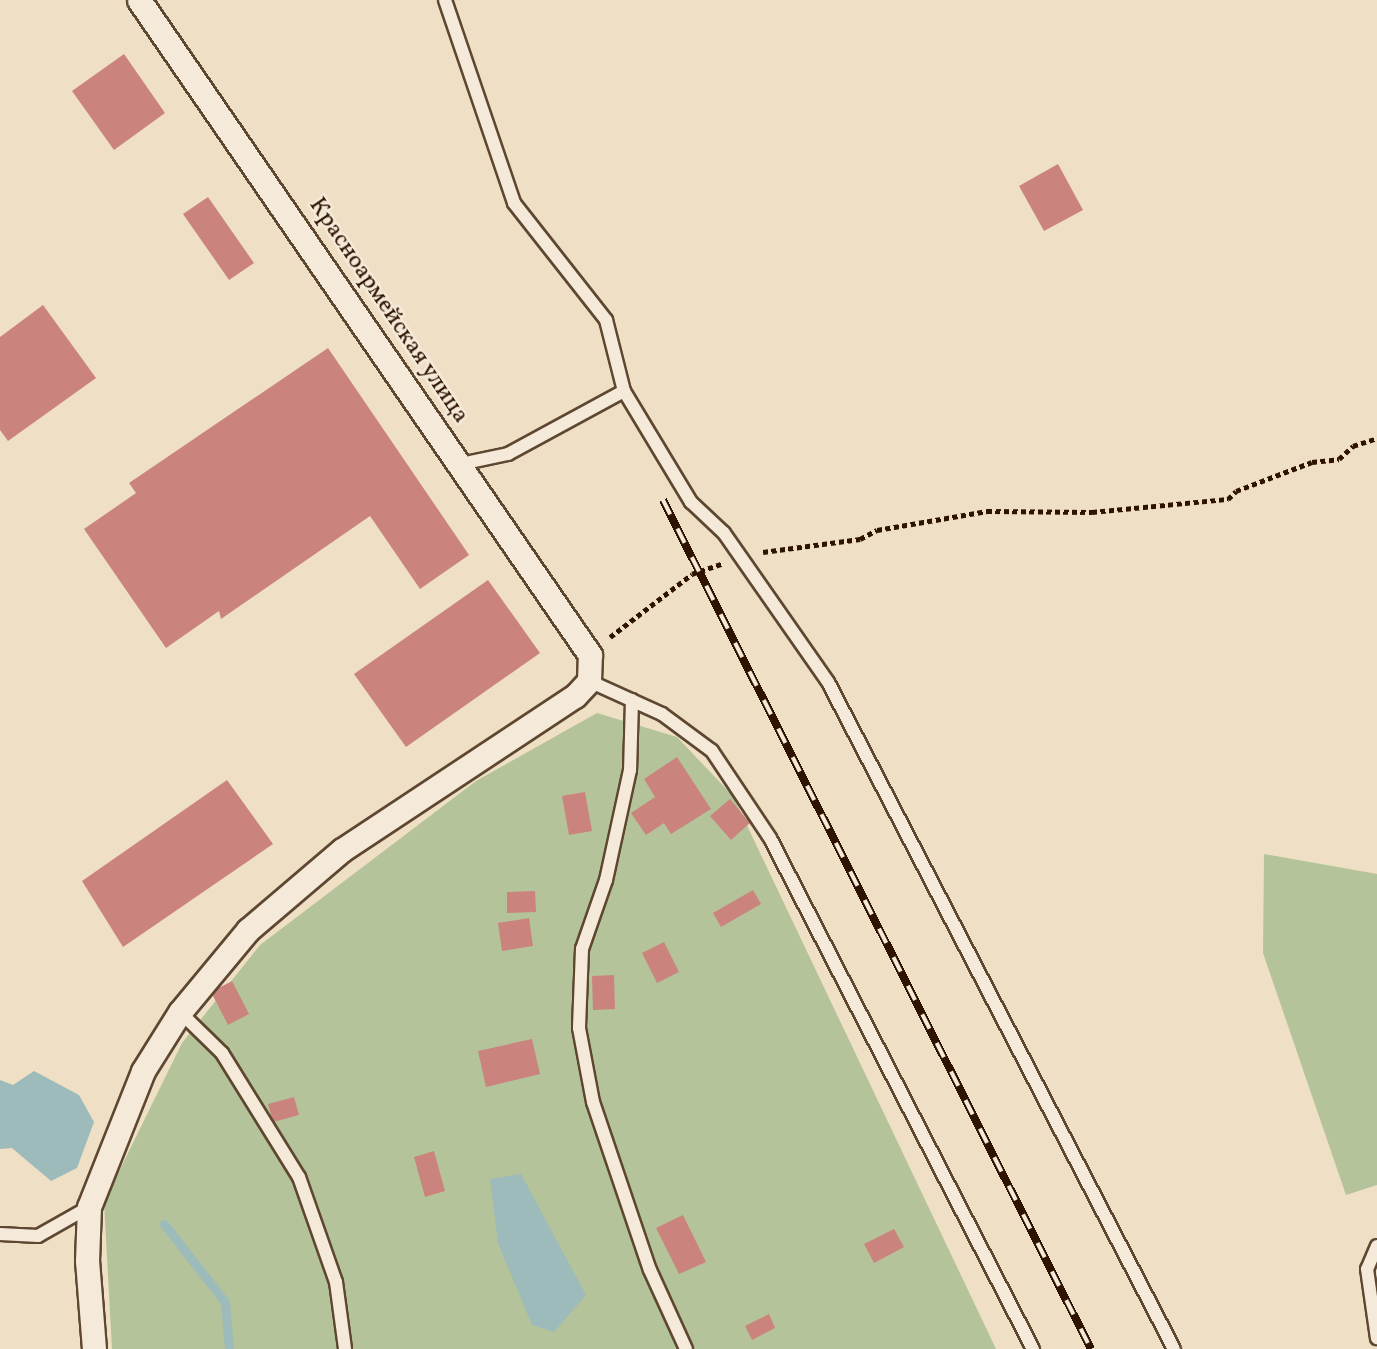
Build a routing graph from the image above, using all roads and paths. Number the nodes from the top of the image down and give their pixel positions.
1 (139, 0) edge
2 (445, 0) edge
3 (624, 391) junction
4 (1377, 438) edge
5 (461, 464) junction
6 (742, 557) junction
7 (590, 655) junction
8 (589, 681) junction
9 (632, 700) junction
10 (180, 1012) junction
11 (89, 1207) junction
12 (0, 1234) edge
13 (1377, 1246) edge
14 (1377, 1338) edge
15 (94, 1349) edge
16 (345, 1349) edge
17 (686, 1349) edge
18 (1032, 1349) edge
19 (1174, 1349) edge

1 - 5 street, Красноармейская улица
2 - 3 lane
3 - 5 lane
3 - 6 lane
4 - 6 path
5 - 7 street, Красноармейская улица
6 - 7 path
6 - 19 lane
7 - 8 street
8 - 9 lane
8 - 10 street
9 - 17 lane
9 - 18 lane
10 - 11 street
10 - 16 lane
11 - 12 lane
11 - 15 street
13 - 14 lane

